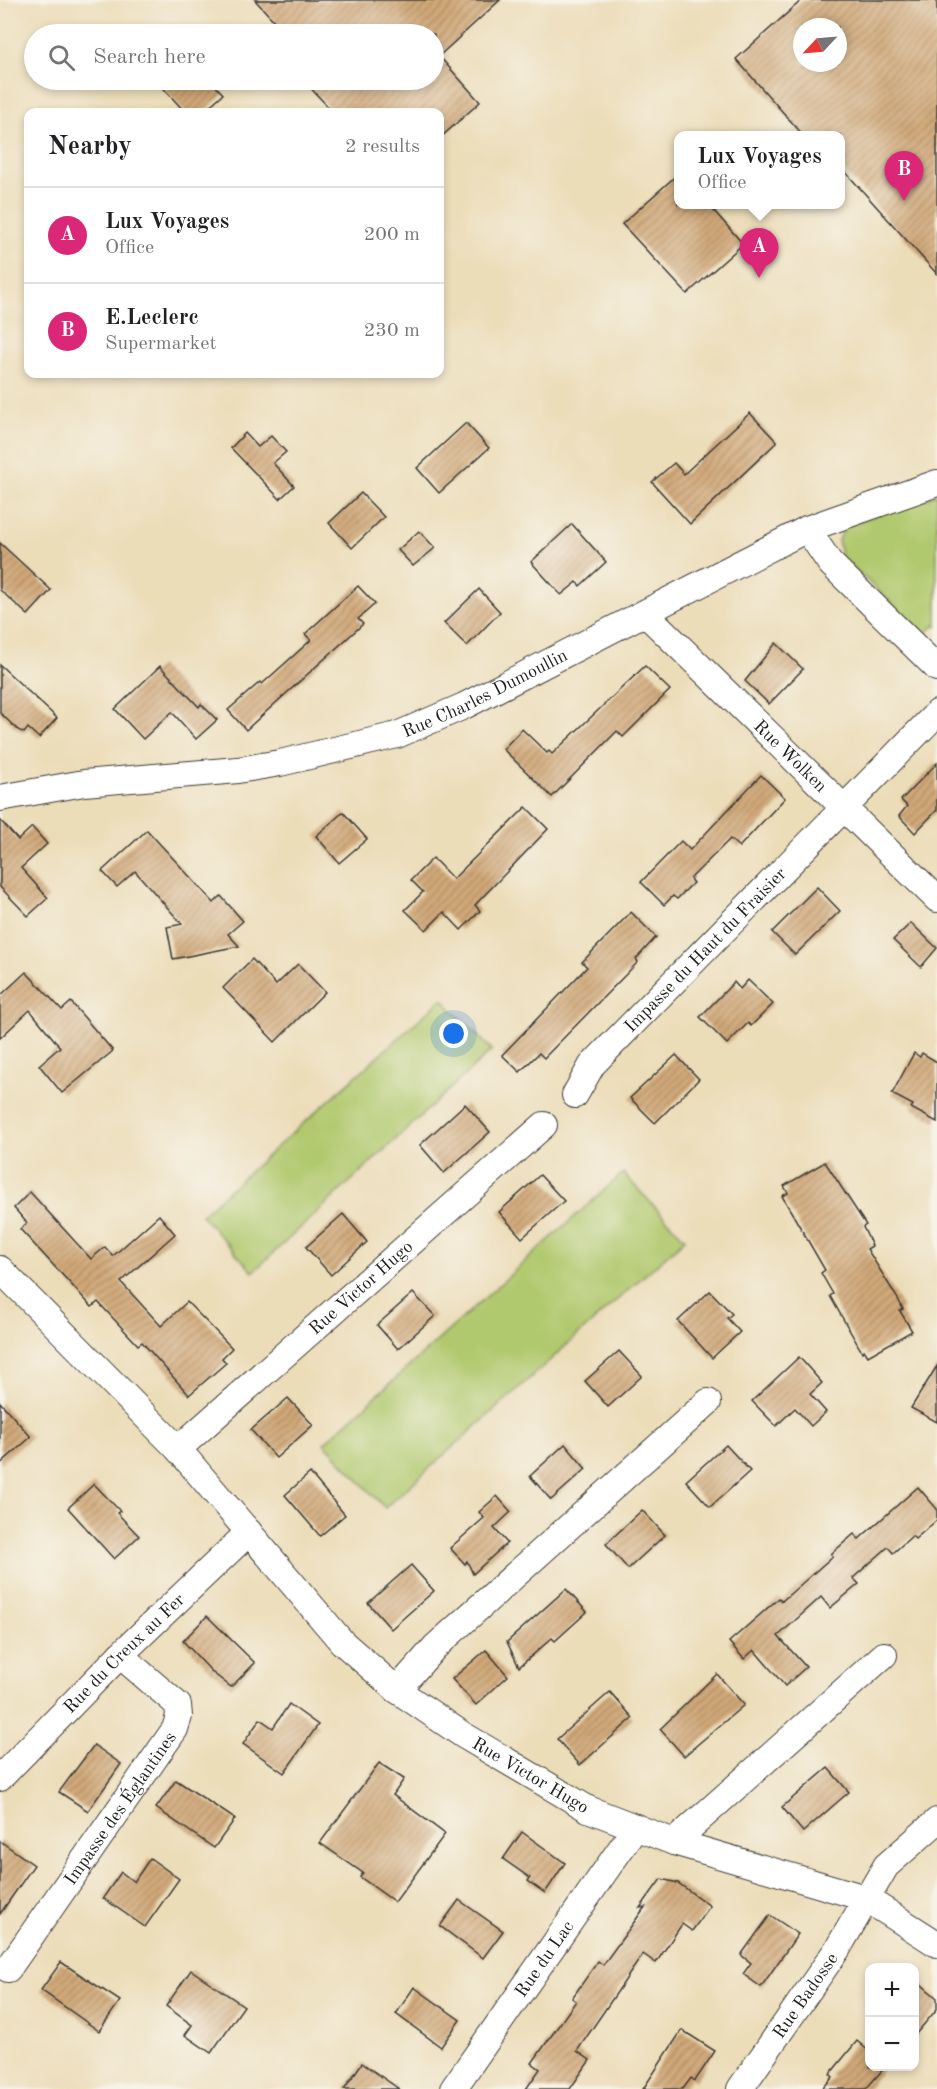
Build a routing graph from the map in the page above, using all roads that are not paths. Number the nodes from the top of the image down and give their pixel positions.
1 (937, 483) edge
2 (807, 529) junction
3 (645, 613) junction
4 (937, 668) edge
5 (937, 713) edge
6 (0, 798) edge
7 (844, 808) junction
8 (937, 899) edge
9 (575, 1095) dead end
10 (544, 1125) dead end
11 (0, 1269) edge
12 (708, 1402) dead end
13 (178, 1449) junction
14 (249, 1532) junction
15 (120, 1655) junction
16 (884, 1655) dead end
17 (398, 1690) junction
18 (0, 1778) edge
19 (937, 1821) edge
20 (636, 1827) junction
21 (675, 1842) junction
22 (865, 1898) junction
23 (937, 1944) edge
24 (8, 1969) dead end
25 (453, 2089) edge
26 (740, 2089) edge

1 - 2 street, Rue Charles Dumoullin
2 - 3 street, Rue Charles Dumoullin
2 - 4 street
3 - 6 street, Rue Charles Dumoullin
3 - 7 street, Rue Wolken
5 - 7 street, Impasse du Haut du Fraisier
7 - 8 street, Rue Wolken
7 - 9 street, Impasse du Haut du Fraisier
10 - 13 street, Rue Victor Hugo
11 - 13 street, Rue Victor Hugo
12 - 17 street
13 - 14 street, Rue Victor Hugo
14 - 15 street, Rue du Creux au Fer
14 - 17 street, Rue Victor Hugo
15 - 18 street, Rue du Creux au Fer
15 - 24 street, Impasse des Églantines
16 - 21 street
17 - 20 street, Rue Victor Hugo
19 - 22 street, Rue Badosse
20 - 21 street, Rue Victor Hugo
20 - 25 street, Rue du Lac
21 - 22 street, Rue Victor Hugo
22 - 23 street, Rue Victor Hugo
22 - 26 street, Rue Badosse

